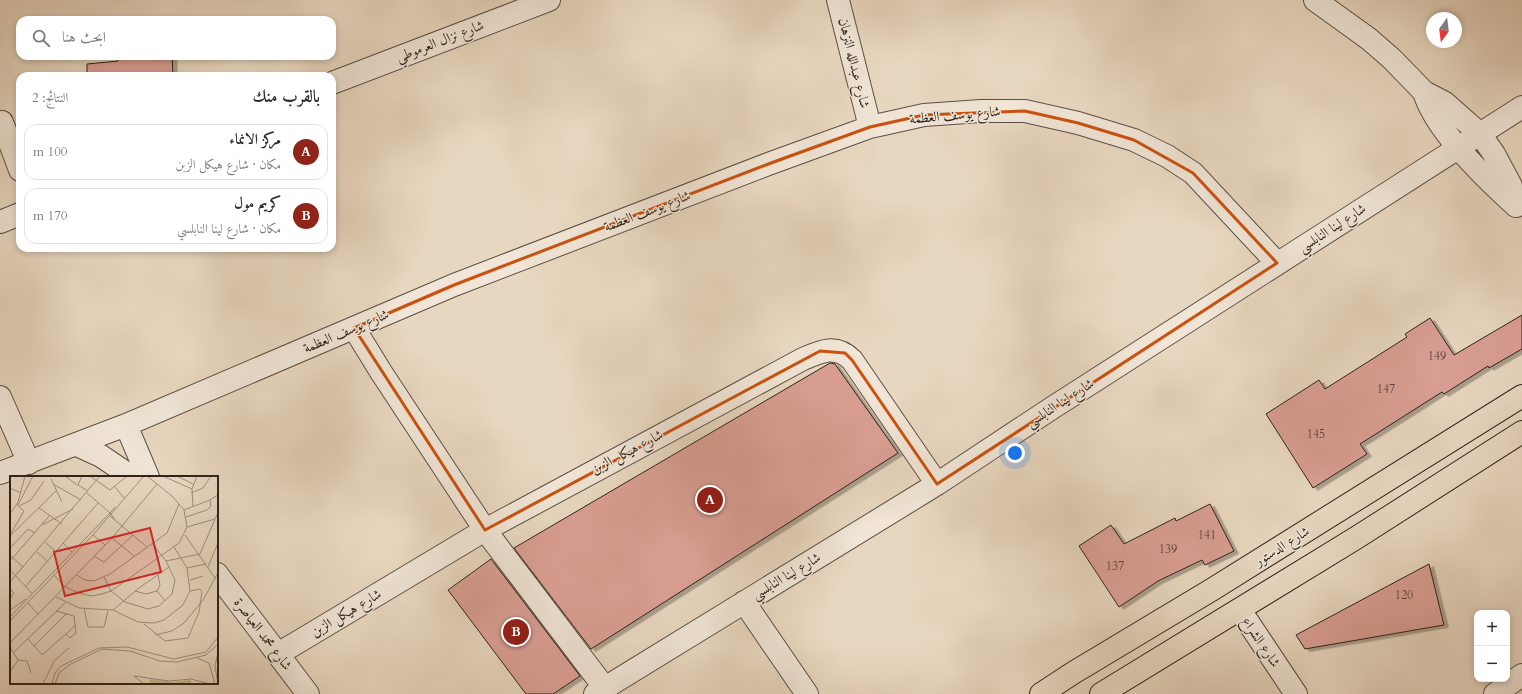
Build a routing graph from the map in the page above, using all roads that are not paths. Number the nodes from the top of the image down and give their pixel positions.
1 (549, 0) edge
2 (838, 0) edge
3 (1315, 0) edge
4 (336, 81) edge
5 (1424, 92) junction
6 (1522, 107) edge
7 (2, 122) dead end
8 (870, 127) junction
9 (1480, 134) junction
10 (1458, 147) junction
11 (16, 159) edge
12 (1519, 211) edge
13 (16, 216) edge
14 (0, 222) edge
15 (1277, 263) junction
16 (354, 328) junction
17 (1522, 396) edge
18 (0, 397) edge
19 (126, 425) junction
20 (1522, 432) edge
21 (77, 444) junction
22 (29, 463) junction
23 (0, 474) edge
24 (131, 476) edge
25 (148, 476) edge
26 (937, 484) junction
27 (485, 530) junction
28 (218, 575) edge
29 (744, 602) junction
30 (1240, 610) junction
31 (278, 654) junction
32 (1522, 675) edge
33 (599, 691) edge
34 (308, 694) edge
35 (807, 694) edge
36 (1041, 694) edge
37 (1101, 694) edge
38 (1296, 694) edge
39 (1495, 694) edge

1 - 4 street, شارع نزال العرموطي
2 - 8 street, شارع عبدالله النزهان
3 - 5 street
5 - 9 street
5 - 10 street
6 - 9 street, شارع لينا النابلسي
7 - 11 street
8 - 15 street, شارع يوسف العظمة
8 - 16 street, شارع يوسف العظمة
9 - 10 street, شارع لينا النابلسي
9 - 12 street
10 - 12 street
10 - 15 street, شارع لينا النابلسي
13 - 14 street
15 - 26 street, شارع لينا النابلسي
16 - 19 street, شارع يوسف العظمة
16 - 27 street
17 - 36 main road, شارع الدستور
18 - 22 street
19 - 21 street, شارع يوسف العظمة
19 - 25 street
20 - 30 main road
21 - 22 street, شارع يوسف العظمة
21 - 24 street
22 - 23 street, شارع يوسف العظمة
26 - 27 street, شارع هيكل الزبن
26 - 29 street, شارع لينا النابلسي
27 - 31 street, شارع هيكل الزبن
27 - 33 street
28 - 31 street, شارع محمد العياصرة
29 - 33 street, شارع لينا النابلسي
29 - 35 street
30 - 37 main road
30 - 38 street, شارع الشراع
31 - 34 street, شارع محمد العياصرة
32 - 39 street

